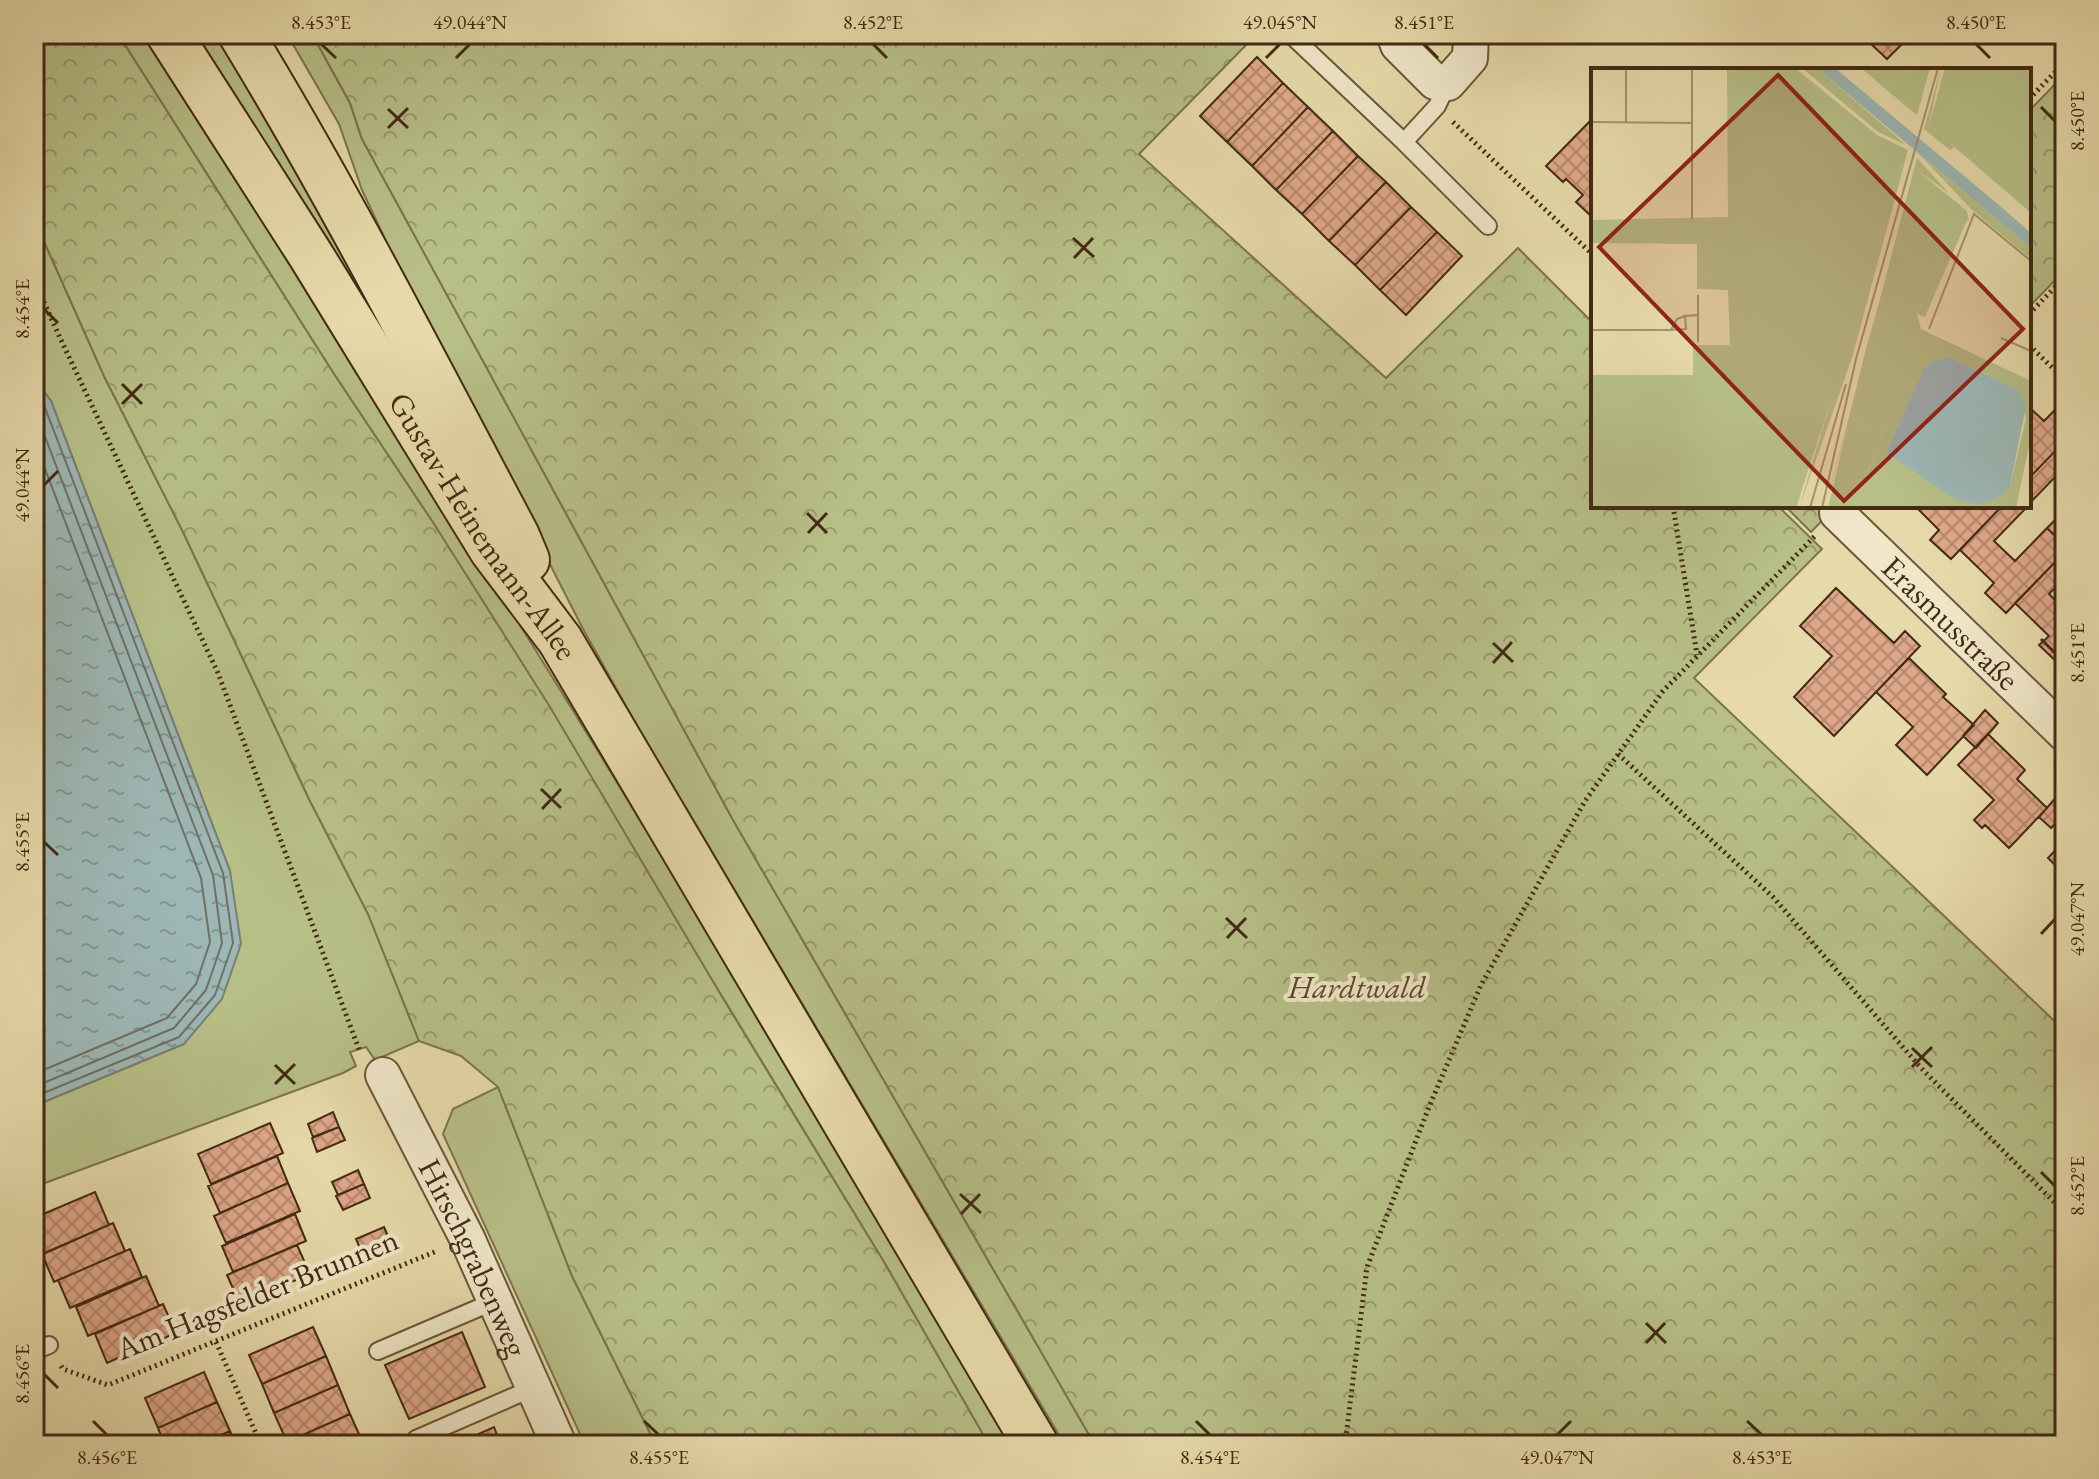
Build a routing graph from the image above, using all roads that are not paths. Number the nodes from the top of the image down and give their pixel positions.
1 (169, 34) edge
2 (241, 34) edge
3 (1290, 34) edge
4 (1394, 34) edge
5 (1471, 34) edge
6 (1442, 95) junction
7 (1404, 142) junction
8 (1488, 226) dead end
9 (1837, 513) road end
10 (560, 640) junction
11 (2065, 734) edge
12 (383, 1075) dead end
13 (495, 1301) junction
14 (378, 1351) dead end
15 (533, 1388) junction
16 (416, 1439) dead end
17 (559, 1445) edge
18 (1036, 1445) edge

1 - 10 main road, Gustav-Heinemann-Allee
2 - 10 main road, Gustav-Heinemann-Allee
3 - 7 lane
4 - 6 street
5 - 6 street
6 - 7 lane
7 - 8 lane
9 - 11 street, Erasmusstraße
10 - 18 main road
12 - 13 street, Hirschgrabenweg
13 - 14 lane
13 - 15 street, Hirschgrabenweg
15 - 16 lane
15 - 17 street, Hirschgrabenweg

